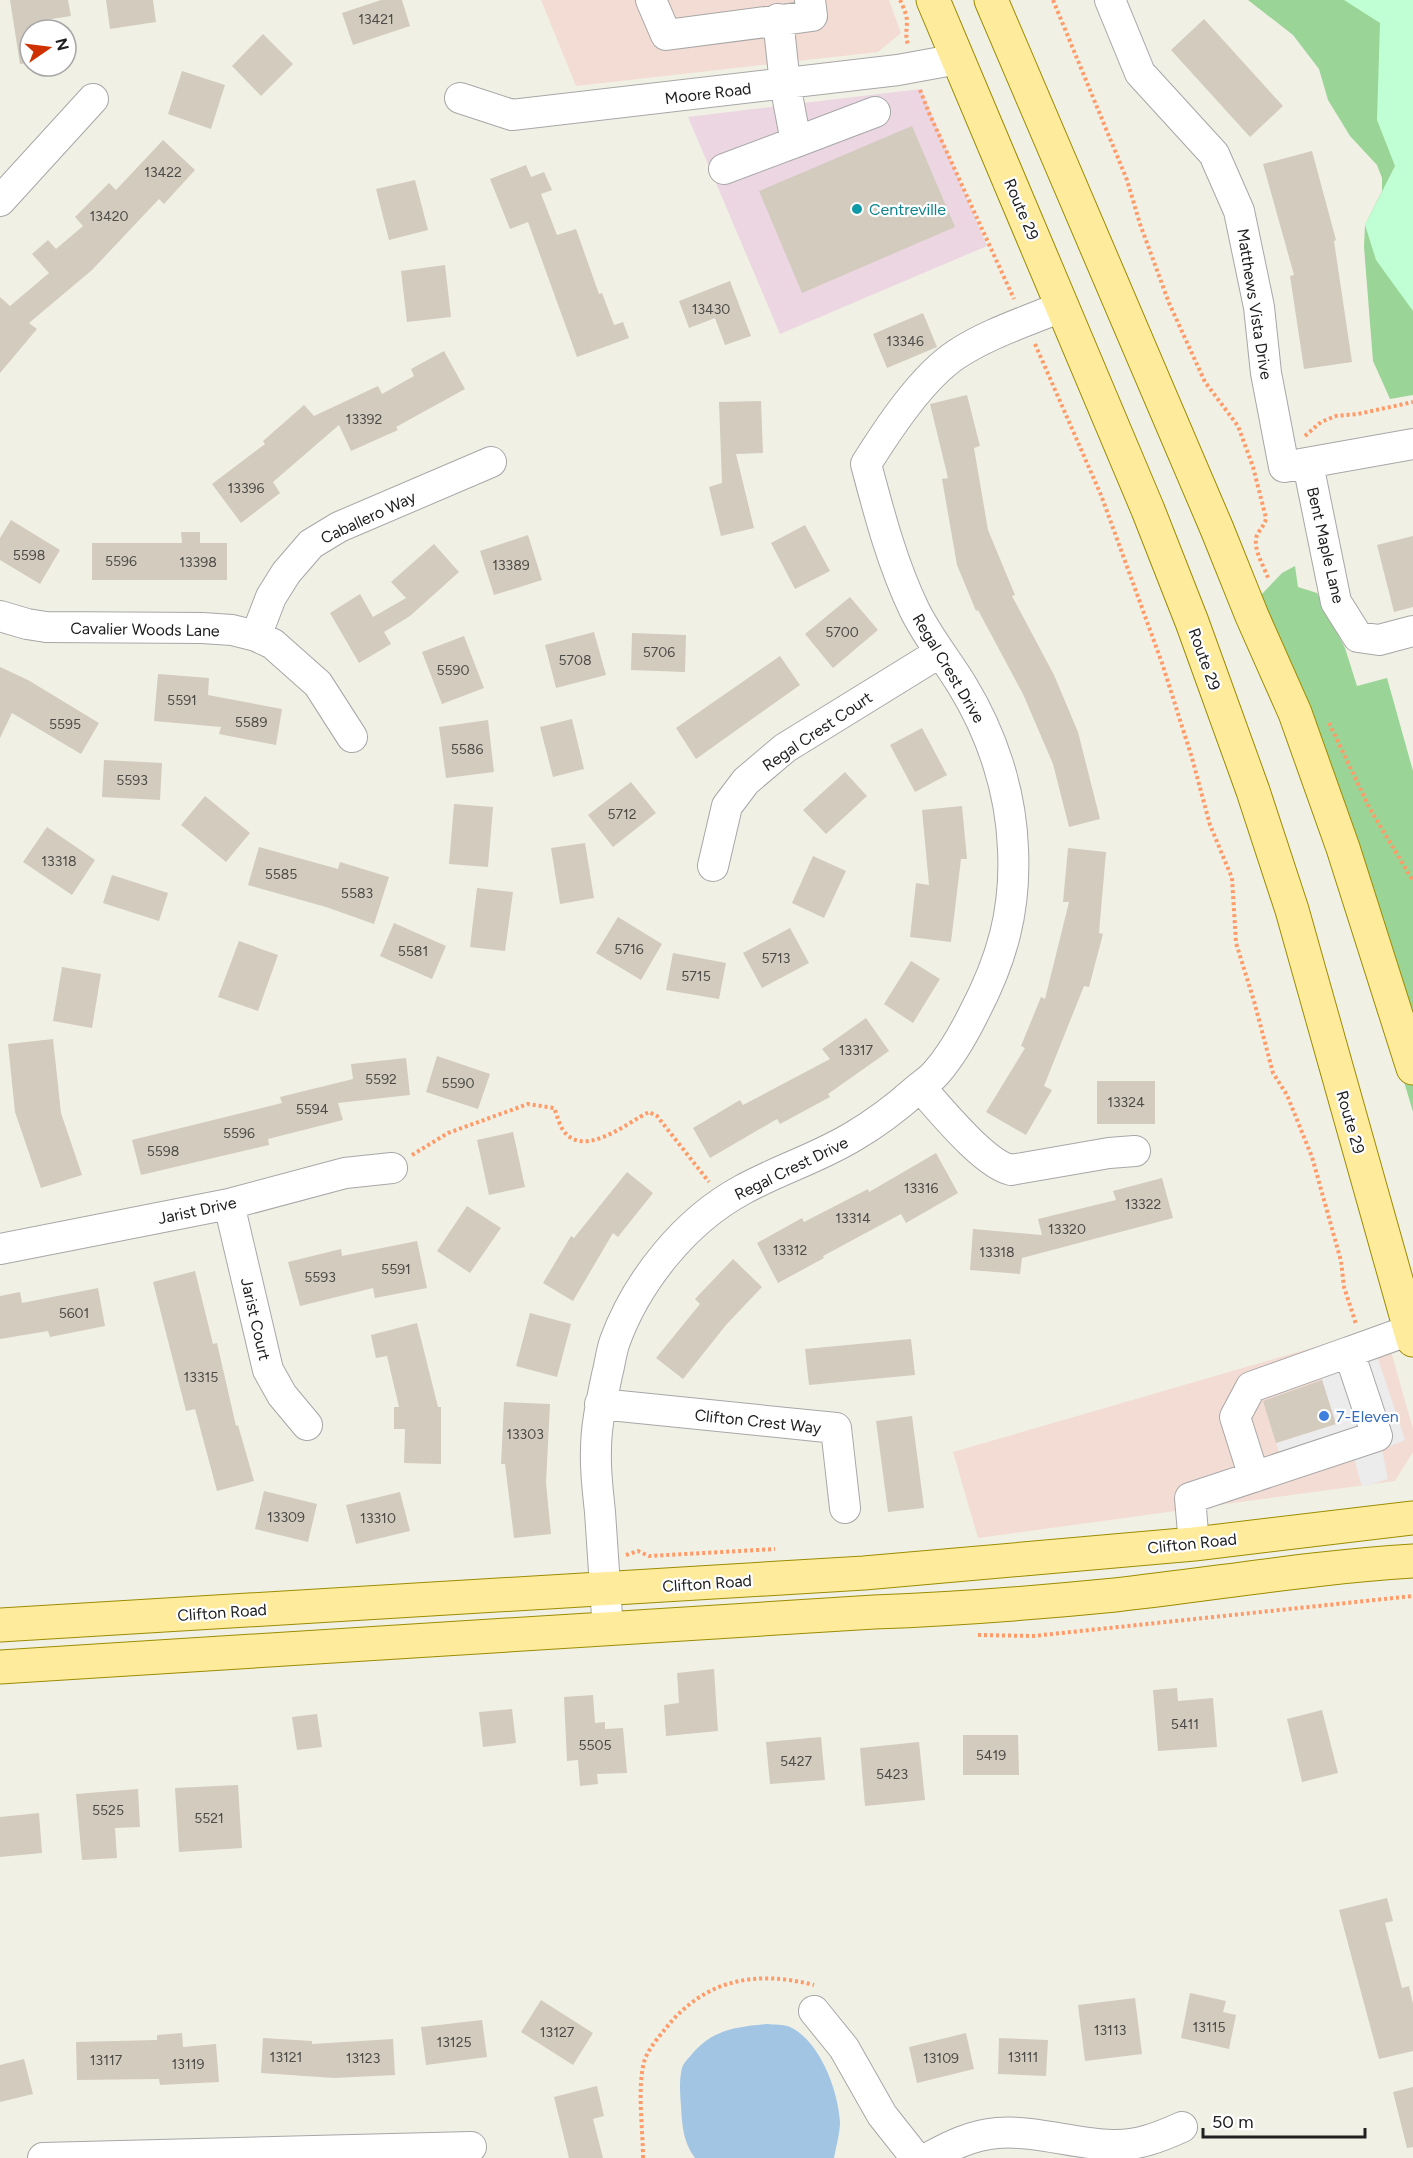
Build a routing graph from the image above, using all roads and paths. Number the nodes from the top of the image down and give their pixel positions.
1 (651, 0) edge
2 (810, 0) edge
3 (900, 0) edge
4 (933, 0) edge
5 (991, 0) edge
6 (1053, 0) edge
7 (1110, 0) edge
8 (778, 19) junction
9 (958, 59) junction
10 (914, 67) junction
11 (785, 84) junction
12 (460, 98) dead end
13 (93, 99) dead end
14 (875, 112) dead end
15 (796, 142) junction
16 (724, 169) dead end
17 (0, 201) edge
18 (1063, 306) junction
19 (1025, 322) junction
20 (1413, 402) edge
21 (1413, 444) edge
22 (1247, 450) junction
23 (1291, 459) junction
24 (490, 462) dead end
25 (1271, 585) dead end
26 (0, 616) edge
27 (1413, 631) edge
28 (256, 636) junction
29 (939, 653) junction
30 (1325, 714) dead end
31 (352, 737) dead end
32 (713, 866) dead end
33 (1413, 882) edge
34 (1413, 1068) edge
35 (920, 1087) junction
36 (1135, 1151) dead end
37 (392, 1168) joint
38 (724, 1202) junction
39 (229, 1203) junction
40 (0, 1249) edge
41 (1412, 1335) edge
42 (1356, 1350) junction
43 (600, 1404) junction
44 (307, 1425) dead end
45 (1254, 1477) junction
46 (845, 1508) dead end
47 (1413, 1518) edge
48 (1194, 1544) junction
49 (1413, 1561) edge
50 (605, 1589) junction
51 (0, 1625) edge
52 (608, 1630) junction
53 (0, 1667) edge
54 (816, 1998) joint
55 (1182, 2127) dead end
56 (471, 2147) dead end
57 (43, 2158) edge
58 (643, 2158) edge
59 (915, 2158) edge
60 (928, 2158) edge

1 - 8 street
2 - 8 street
3 - 10 path
4 - 9 main road, Route 29
5 - 34 main road
6 - 22 path
7 - 23 street, Matthews Vista Drive
8 - 11 street
9 - 10 street, Moore Road
9 - 18 main road, Route 29
10 - 11 street, Moore Road
10 - 19 path
11 - 12 street, Moore Road
11 - 15 street
13 - 17 street
14 - 15 street
15 - 16 street
18 - 19 street
18 - 41 main road, Route 29
19 - 29 street, Regal Crest Drive
19 - 42 path
20 - 23 path
21 - 23 street
22 - 23 path
22 - 25 path
23 - 27 street, Bent Maple Lane
24 - 28 street, Caballero Way
26 - 28 street, Cavalier Woods Lane
28 - 31 street, Cavalier Woods Lane
29 - 32 street, Regal Crest Court
29 - 35 street, Regal Crest Drive
30 - 33 path
35 - 36 street
35 - 38 street, Regal Crest Drive
37 - 38 path
37 - 39 street, Jarist Drive
38 - 43 street, Regal Crest Drive
39 - 40 street, Jarist Drive
39 - 44 street, Jarist Court
41 - 42 street
42 - 45 street
42 - 45 street
43 - 46 street, Clifton Crest Way
43 - 50 street, Regal Crest Drive
45 - 48 street
47 - 48 main road, Clifton Road
48 - 50 main road, Clifton Road
49 - 52 main road
50 - 51 main road, Clifton Road
50 - 52 street, Regal Crest Drive
52 - 53 main road
54 - 58 path
54 - 59 street
55 - 60 street
56 - 57 street

